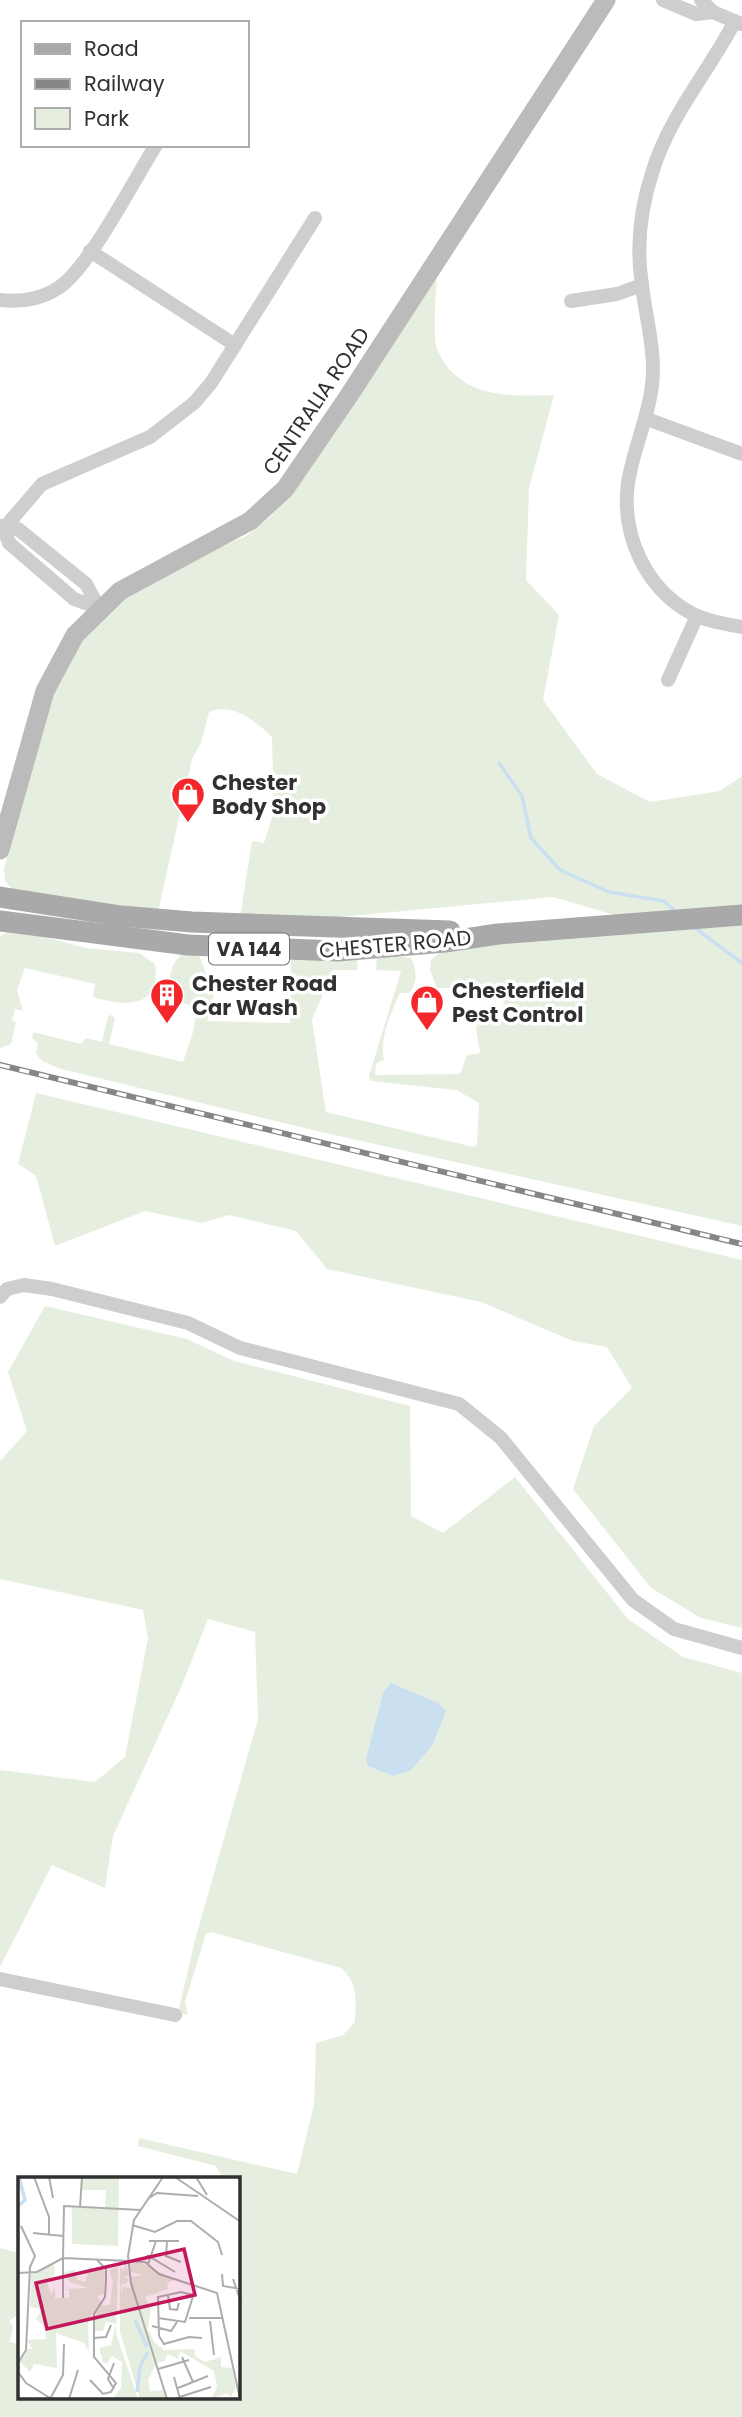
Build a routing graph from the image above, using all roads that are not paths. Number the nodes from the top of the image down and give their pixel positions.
1 (606, 0) edge
2 (663, 0) edge
3 (701, 0) edge
4 (713, 12) junction
5 (738, 23) edge
6 (155, 147) edge
7 (315, 218) dead end
8 (90, 251) junction
9 (642, 285) junction
10 (0, 300) edge
11 (571, 301) dead end
12 (235, 345) junction
13 (647, 419) junction
14 (742, 454) edge
15 (1, 529) edge
16 (99, 608) junction
17 (697, 616) junction
18 (742, 627) edge
19 (668, 680) dead end
20 (0, 850) edge
21 (0, 897) edge
22 (742, 915) edge
23 (0, 921) edge
24 (498, 934) junction
25 (0, 1297) edge
26 (742, 1648) edge
27 (0, 1979) edge
28 (175, 2015) dead end

1 - 16 street, CENTRALIA ROAD
2 - 4 street
3 - 4 street
4 - 5 street
5 - 9 street
6 - 8 street
7 - 12 street
8 - 10 street
8 - 12 street
9 - 11 street
9 - 13 street
12 - 15 street
13 - 14 street
13 - 17 street
15 - 16 street
16 - 20 street, CENTRALIA ROAD
17 - 18 street
17 - 19 street
21 - 24 main road, CHESTER ROAD / VA 144
22 - 24 main road, CHESTER ROAD / VA 144
23 - 24 main road, CHESTER ROAD / VA 144
25 - 26 street
27 - 28 street

